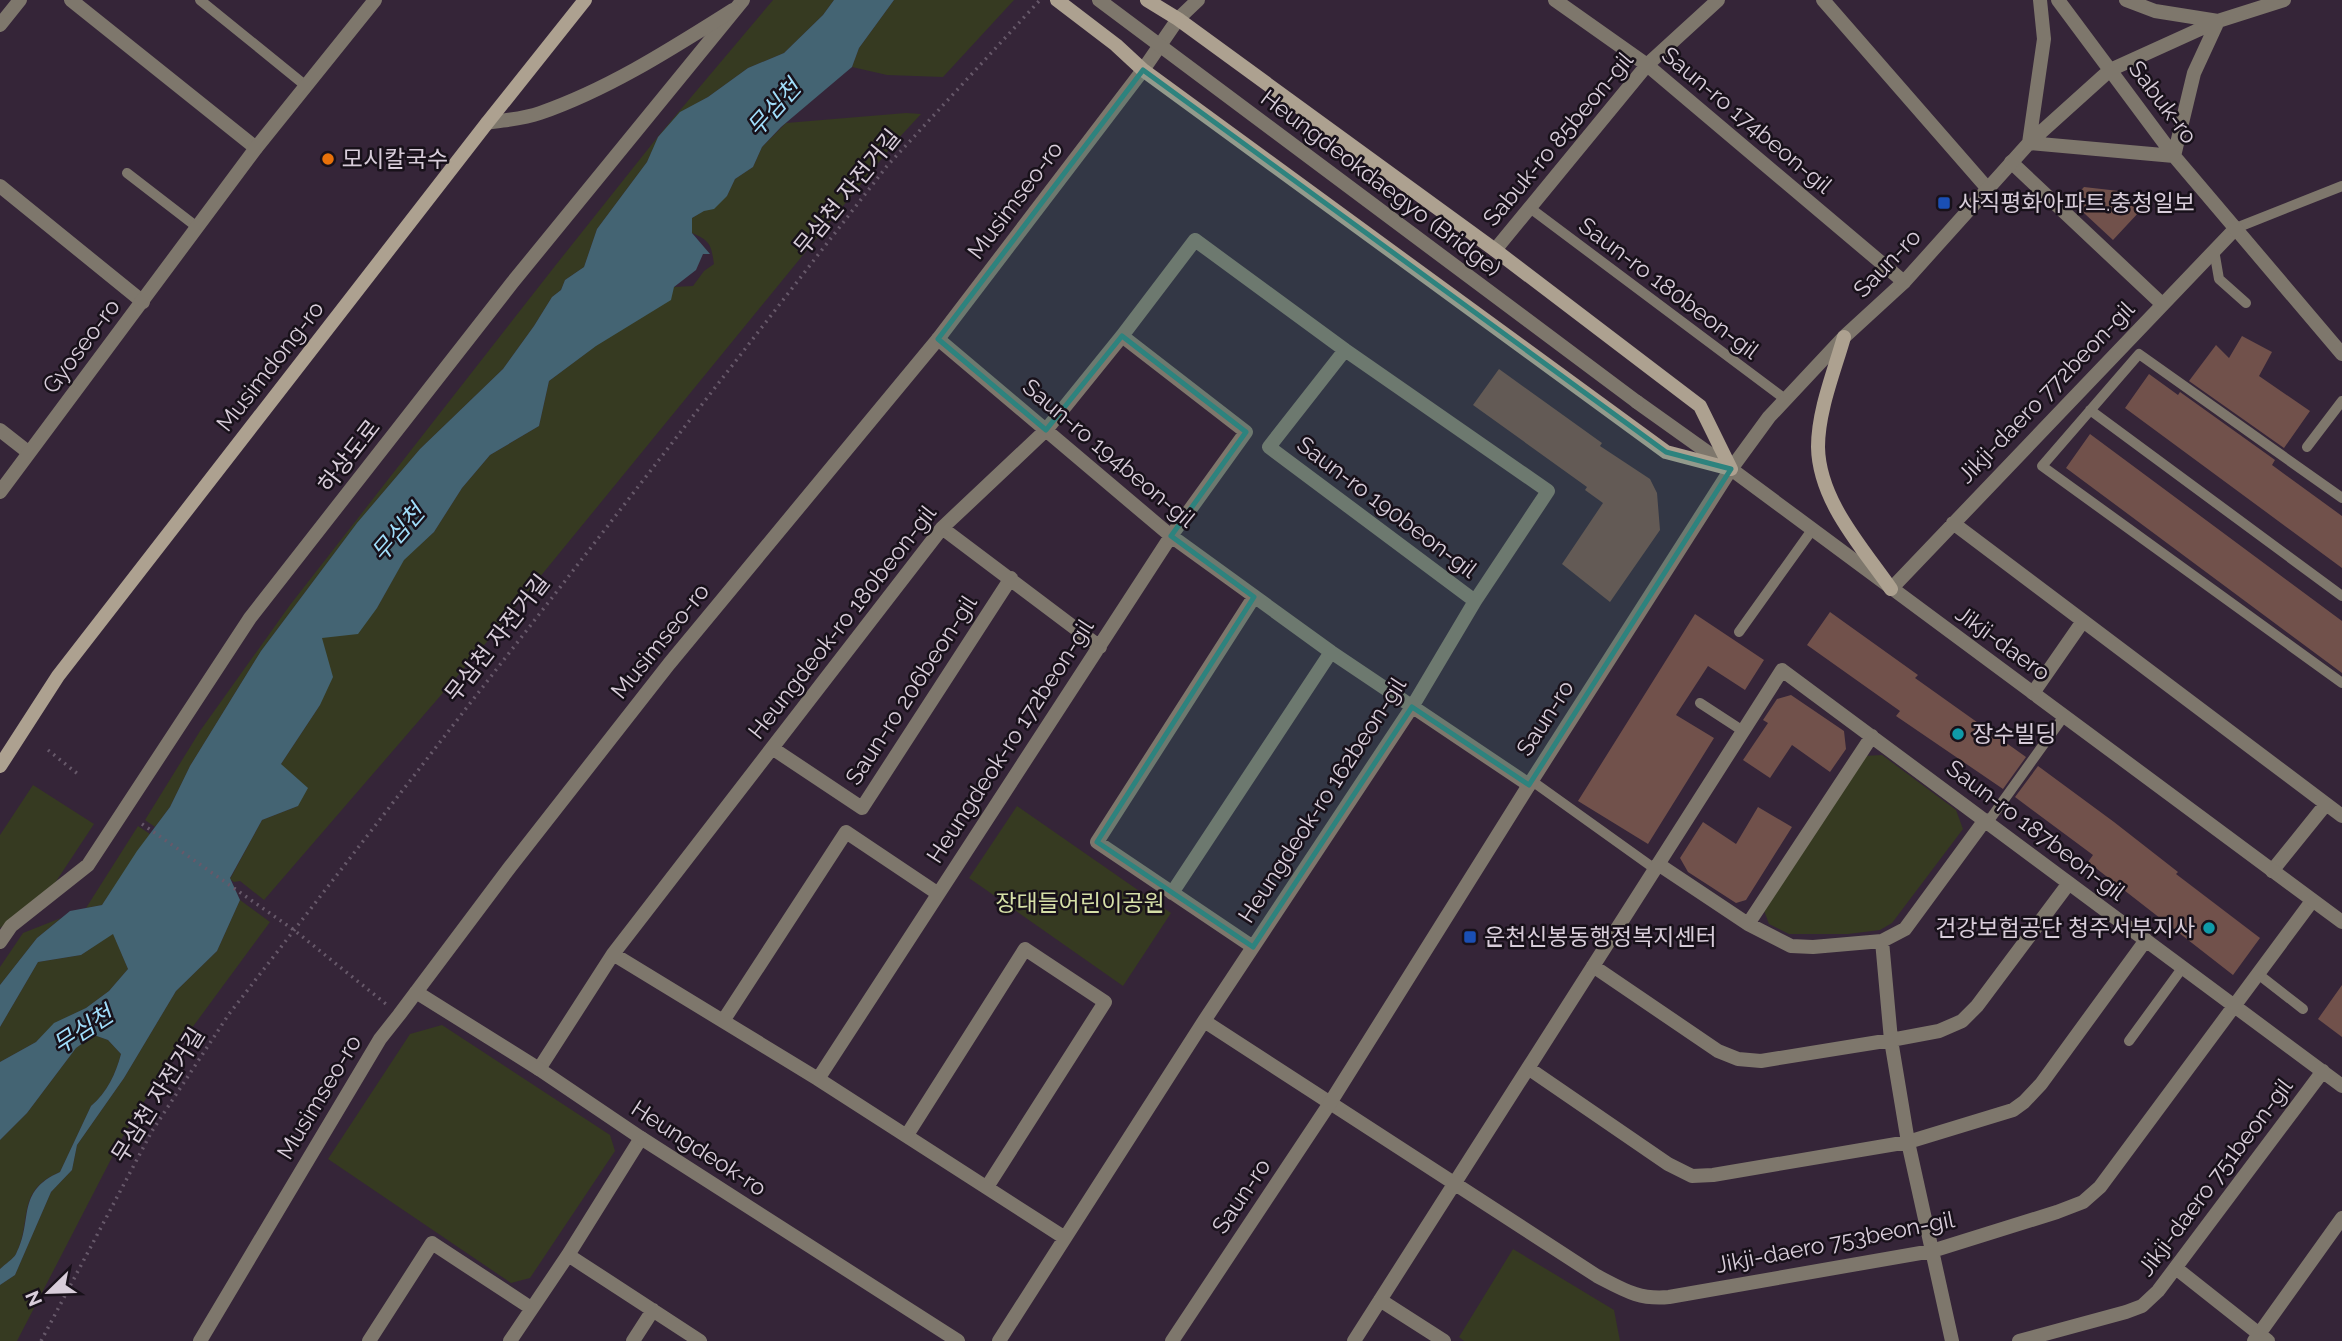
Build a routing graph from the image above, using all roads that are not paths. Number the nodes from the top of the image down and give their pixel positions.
1 (20, 0) edge
2 (71, 0) edge
3 (200, 0) edge
4 (585, 0) edge
5 (1057, 0) edge
6 (1099, 0) edge
7 (1198, 0) edge
8 (1555, 0) edge
9 (1718, 0) edge
10 (1823, 0) edge
11 (2040, 0) edge
12 (2058, 0) edge
13 (2126, 0) edge
14 (2280, 1) edge
15 (371, 2) edge
16 (1152, 3) edge
17 (738, 5) edge
18 (1178, 19) junction
19 (2218, 21) junction
20 (0, 25) edge
21 (1647, 65) junction
22 (1143, 70) junction
23 (2110, 70) junction
24 (306, 86) junction
25 (487, 123) junction
26 (2029, 143) junction
27 (256, 148) junction
28 (2175, 156) junction
29 (2011, 162) junction
30 (127, 173) dead end
31 (0, 186) edge
32 (2342, 186) edge
33 (1988, 188) junction
34 (1530, 208) junction
35 (197, 227) junction
36 (2236, 228) junction
37 (1495, 250) junction
38 (2214, 250) junction
39 (1904, 282) junction
40 (143, 302) junction
41 (2246, 303) dead end
42 (2162, 304) junction
43 (1122, 336) junction
44 (1844, 337) junction
45 (938, 339) junction
46 (1346, 350) junction
47 (2342, 354) edge
48 (1785, 399) junction
49 (2342, 401) edge
50 (1637, 402) joint
51 (2090, 410) junction
52 (0, 430) edge
53 (1045, 430) junction
54 (2307, 447) dead end
55 (28, 452) junction
56 (1731, 469) junction
57 (0, 492) edge
58 (2342, 498) edge
59 (1953, 523) junction
60 (942, 528) junction
61 (1812, 530) junction
62 (1171, 536) junction
63 (1011, 578) junction
64 (1891, 589) junction
65 (2342, 596) edge
66 (1254, 597) junction
67 (1475, 601) junction
68 (2083, 621) junction
69 (1739, 632) dead end
70 (1100, 647) junction
71 (1331, 652) junction
72 (2342, 683) edge
73 (2033, 693) junction
74 (1700, 704) dead end
75 (1412, 707) junction
76 (2064, 716) junction
77 (1743, 731) junction
78 (1872, 736) junction
79 (772, 748) junction
80 (0, 766) edge
81 (1530, 783) junction
82 (2326, 804) junction
83 (2342, 816) edge
84 (1986, 821) junction
85 (1657, 866) junction
86 (2272, 871) junction
87 (2069, 883) junction
88 (937, 893) junction
89 (1172, 893) junction
90 (2312, 901) junction
91 (2342, 922) edge
92 (1748, 924) junction
93 (2146, 940) junction
94 (0, 942) edge
95 (1882, 942) junction
96 (1253, 947) junction
97 (613, 954) junction
98 (1593, 966) junction
99 (2183, 967) junction
100 (2258, 974) junction
101 (416, 992) junction
102 (2234, 1005) junction
103 (2303, 1009) dead end
104 (723, 1021) junction
105 (1204, 1021) junction
106 (1891, 1040) junction
107 (2129, 1041) dead end
108 (1528, 1068) junction
109 (540, 1069) junction
110 (2323, 1071) junction
111 (818, 1079) junction
112 (2342, 1086) edge
113 (1330, 1103) junction
114 (907, 1135) junction
115 (640, 1138) junction
116 (1908, 1142) junction
117 (1455, 1183) junction
118 (987, 1187) junction
119 (2342, 1218) edge
120 (1065, 1238) junction
121 (1932, 1251) junction
122 (568, 1255) junction
123 (2177, 1269) junction
124 (1380, 1300) junction
125 (531, 1308) junction
126 (653, 1310) junction
127 (2260, 1339) edge
128 (200, 1341) edge
129 (369, 1341) edge
130 (510, 1341) edge
131 (634, 1341) edge
132 (700, 1341) edge
133 (958, 1341) edge
134 (999, 1341) edge
135 (1172, 1341) edge
136 (1354, 1341) edge
137 (1444, 1341) edge
138 (1952, 1341) edge
139 (2019, 1341) edge

1 - 20 street
2 - 27 street
3 - 24 lane
4 - 25 main road, Musimdong-ro
5 - 22 main road
6 - 50 street, Heungdeokdaegyo (Bridge), bridge
7 - 18 street, Musimseo-ro
8 - 21 street, Saun-ro 174beon-gil
9 - 21 street, Sabuk-ro 85beon-gil
10 - 33 street
11 - 26 street
12 - 23 street, Sabuk-ro
13 - 19 street
14 - 19 street, Saun-ro
15 - 24 street, Gyoseo-ro
16 - 18 main road
17 - 25 street
17 - 94 street, 하상도로
18 - 22 street, Musimseo-ro
18 - 37 main road
19 - 23 street, Saun-ro
19 - 28 street
21 - 34 street, Sabuk-ro 85beon-gil
21 - 39 street, Saun-ro 174beon-gil
22 - 45 street, Musimseo-ro
22 - 56 main road
23 - 26 street, Saun-ro
23 - 28 street, Sabuk-ro
24 - 27 street, Gyoseo-ro
25 - 80 main road, Musimdong-ro
26 - 28 street
26 - 29 street, Saun-ro
27 - 35 street, Gyoseo-ro
28 - 36 street, Sabuk-ro
29 - 33 street, Saun-ro
29 - 42 street
30 - 35 lane
31 - 40 street
32 - 36 lane
33 - 39 street, Saun-ro
34 - 37 street, Sabuk-ro 85beon-gil
34 - 48 lane, Saun-ro 180beon-gil
35 - 40 street, Gyoseo-ro
36 - 38 street, Jikji-daero 772beon-gil
36 - 47 street, Sabuk-ro
37 - 56 main road
38 - 41 lane
38 - 42 street, Jikji-daero 772beon-gil
39 - 44 street, Saun-ro
40 - 55 street, Gyoseo-ro
42 - 59 street, Jikji-daero 772beon-gil
43 - 46 street, Heungdeok-ro 180beon-gil
43 - 53 street, Heungdeok-ro 180beon-gil
43 - 62 street, Heungdeok-ro 172beon-gil
44 - 48 street, Saun-ro
44 - 64 main road
45 - 53 street, Saun-ro 194beon-gil
45 - 101 street, Musimseo-ro
46 - 67 street, Heungdeok-ro 162beon-gil
46 - 67 street, Saun-ro 190beon-gil
48 - 56 street, Saun-ro
49 - 54 lane
50 - 56 street, Jikji-daero
51 - 58 lane
51 - 65 lane
51 - 72 lane
52 - 55 street
53 - 60 street, Heungdeok-ro 180beon-gil
53 - 62 street, Saun-ro 194beon-gil
55 - 57 street, Gyoseo-ro
56 - 61 street, Jikji-daero
56 - 81 street, Saun-ro
59 - 64 street, Jikji-daero 772beon-gil
59 - 68 street
60 - 63 street
60 - 79 street, Heungdeok-ro 180beon-gil
61 - 64 street, Jikji-daero
61 - 69 lane
62 - 66 street, Saun-ro 194beon-gil
62 - 70 street, Heungdeok-ro 172beon-gil
63 - 70 street
63 - 79 street, Saun-ro 206beon-gil
64 - 73 street, Jikji-daero
66 - 71 street, Saun-ro 194beon-gil
66 - 89 street
67 - 75 street, Heungdeok-ro 162beon-gil
68 - 73 street
68 - 82 street
70 - 88 street, Heungdeok-ro 172beon-gil
71 - 75 street, Saun-ro 194beon-gil
71 - 89 street
73 - 76 street, Jikji-daero
74 - 77 lane
75 - 81 street, Saun-ro 194beon-gil
75 - 96 street, Heungdeok-ro 162beon-gil
76 - 84 lane
76 - 86 street, Jikji-daero
77 - 78 street, Saun-ro 187beon-gil
77 - 85 street, Saun-ro 187beon-gil
78 - 84 street, Saun-ro 187beon-gil
78 - 92 street
79 - 97 street, Heungdeok-ro 180beon-gil
81 - 85 lane
81 - 113 street, Saun-ro
82 - 83 street
82 - 86 street
84 - 87 street, Saun-ro 187beon-gil
84 - 95 street
85 - 92 street
85 - 98 street, Saun-ro 187beon-gil
86 - 90 street, Jikji-daero
87 - 93 street, Saun-ro 187beon-gil
87 - 106 street
88 - 104 street
88 - 111 street, Heungdeok-ro 172beon-gil
89 - 96 street
90 - 91 street, Jikji-daero
90 - 100 street, Jikji-daero 753beon-gil
92 - 95 street
93 - 99 street, Saun-ro 187beon-gil
93 - 116 street
95 - 106 street
96 - 105 street, Heungdeok-ro 162beon-gil
97 - 104 street
97 - 109 street, Heungdeok-ro 180beon-gil
98 - 106 street
98 - 108 street, Saun-ro 187beon-gil
99 - 102 street, Saun-ro 187beon-gil
99 - 107 lane
100 - 102 street, Jikji-daero 753beon-gil
100 - 103 lane
101 - 109 street, Heungdeok-ro
101 - 128 street, Musimseo-ro
102 - 110 street, Saun-ro 187beon-gil
102 - 121 street, Jikji-daero 753beon-gil
104 - 111 street
105 - 113 street
105 - 120 street, Heungdeok-ro 162beon-gil
106 - 116 street
108 - 116 street
108 - 117 street
109 - 115 street, Heungdeok-ro
110 - 112 street, Saun-ro 187beon-gil
110 - 123 street, Jikji-daero 751beon-gil
111 - 114 street
113 - 117 street, Jikji-daero 753beon-gil
113 - 135 street, Saun-ro
114 - 118 street
114 - 118 street
115 - 122 street
115 - 133 street, Heungdeok-ro
116 - 121 street
117 - 121 street, Jikji-daero 753beon-gil
117 - 124 street
118 - 120 street
119 - 127 street
120 - 134 street, Heungdeok-ro 162beon-gil
121 - 138 street
122 - 125 street
122 - 126 street
123 - 127 street
123 - 139 street, Jikji-daero 751beon-gil
124 - 136 street
124 - 137 street
125 - 129 street
125 - 130 street
126 - 131 street
126 - 132 street

